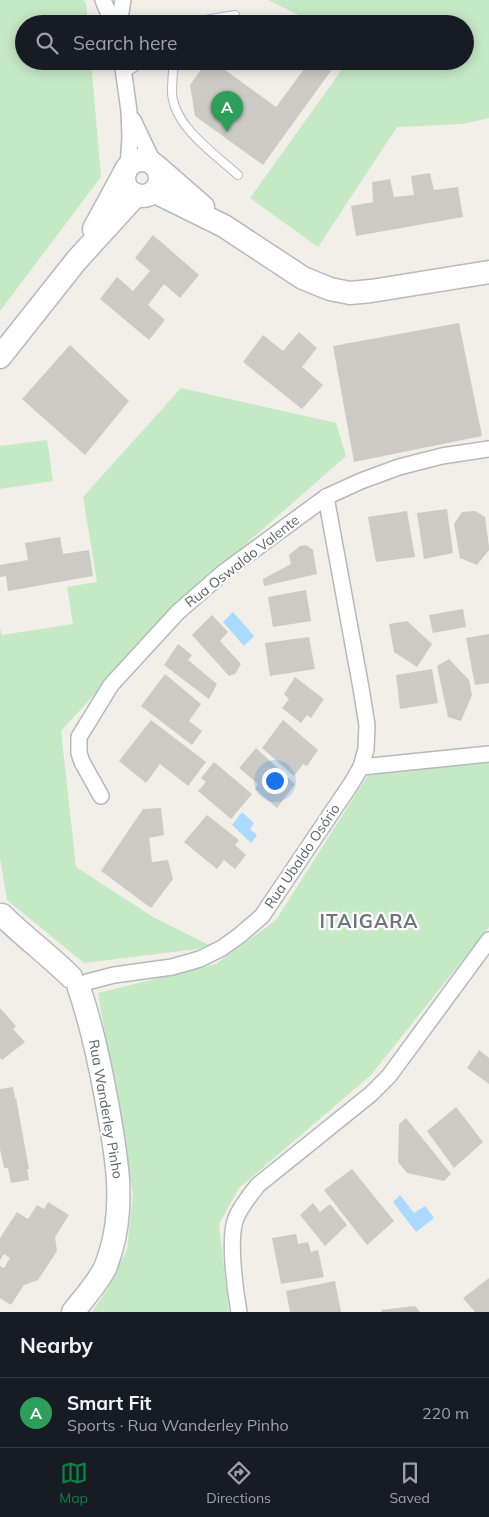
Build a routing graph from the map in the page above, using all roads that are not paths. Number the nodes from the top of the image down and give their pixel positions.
1 (103, 0) edge
2 (123, 0) edge
3 (235, 14) dead end
4 (109, 15) edge
5 (120, 15) edge
6 (230, 15) edge
7 (123, 70) edge
8 (173, 70) edge
9 (130, 111) junction
10 (155, 165) junction
11 (127, 168) junction
12 (238, 176) dead end
13 (146, 194) junction
14 (224, 226) junction
15 (76, 261) junction
16 (489, 272) edge
17 (0, 357) edge
18 (489, 449) edge
19 (326, 497) junction
20 (489, 754) edge
21 (361, 768) junction
22 (101, 796) dead end
23 (1, 914) edge
24 (489, 940) edge
25 (80, 980) junction
26 (74, 1312) edge
27 (239, 1312) edge

1 - 4 street
2 - 5 street
3 - 6 lane
7 - 9 street
8 - 12 lane
9 - 10 street
9 - 11 street
10 - 11 street
10 - 13 street
10 - 14 street
11 - 13 street
11 - 15 street
13 - 14 street
13 - 15 street
14 - 16 street
15 - 17 street
18 - 19 street, Rua Oswaldo Valente
19 - 21 street
19 - 22 street, Rua Oswaldo Valente
20 - 21 street
21 - 25 street, Rua Ubaldo Osório
23 - 25 street
24 - 27 street
25 - 26 street, Rua Wanderley Pinho

